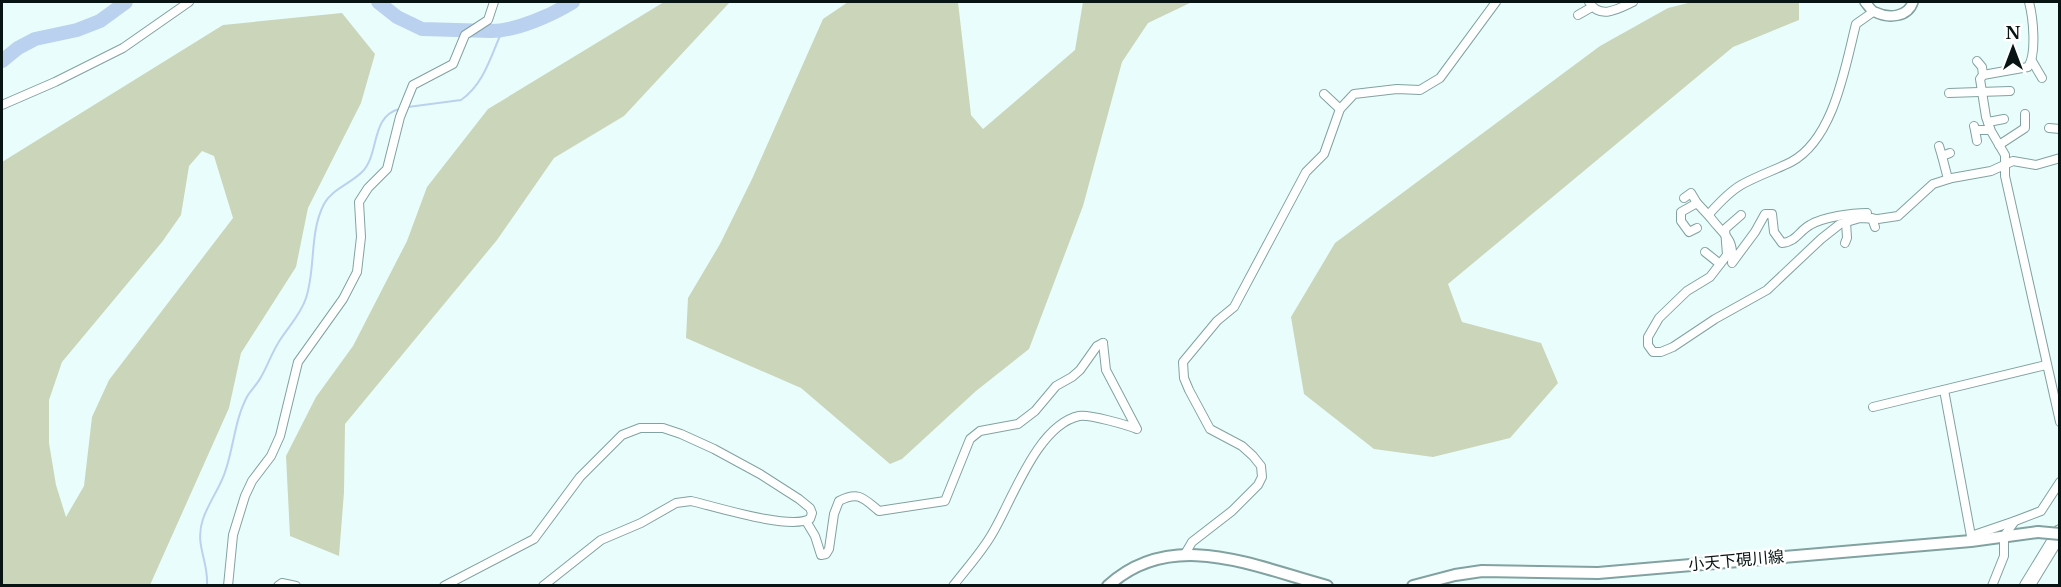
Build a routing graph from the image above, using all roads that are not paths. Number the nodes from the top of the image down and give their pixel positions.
1 (189, 2) edge
2 (494, 2) edge
3 (1496, 2) edge
4 (1633, 2) edge
5 (1865, 2) edge
6 (1913, 2) edge
7 (2029, 2) edge
8 (1590, 4) edge
9 (1873, 12) junction
10 (1578, 15) dead end
11 (1977, 61) dead end
12 (2032, 61) junction
13 (1983, 75) junction
14 (2042, 78) dead end
15 (2010, 90) dead end
16 (1982, 91) junction
17 (1949, 93) dead end
18 (1324, 94) dead end
19 (2, 105) edge
20 (1340, 109) junction
21 (2025, 114) dead end
22 (2004, 119) dead end
23 (1989, 126) junction
24 (2049, 128) dead end
25 (2060, 129) edge
26 (1977, 141) dead end
27 (1999, 144) junction
28 (1939, 146) dead end
29 (2060, 158) edge
30 (2006, 164) junction
31 (1948, 179) junction
32 (1684, 198) dead end
33 (1697, 203) junction
34 (1742, 215) dead end
35 (1710, 218) junction
36 (1874, 221) junction
37 (1846, 222) junction
38 (1697, 228) dead end
39 (1727, 236) junction
40 (1845, 243) dead end
41 (1705, 252) dead end
42 (1720, 264) junction
43 (2046, 364) junction
44 (2056, 389) edge
45 (1944, 390) junction
46 (1873, 407) dead end
47 (2060, 422) edge
48 (2060, 482) edge
49 (806, 521) junction
50 (2015, 521) junction
51 (2060, 533) edge
52 (2004, 536) junction
53 (1971, 538) junction
54 (1185, 554) junction
55 (228, 585) edge
56 (278, 585) edge
57 (296, 585) edge
58 (444, 585) edge
59 (543, 585) edge
60 (953, 585) edge
61 (1108, 585) edge
62 (1327, 585) edge
63 (1413, 585) edge
64 (1992, 585) edge
65 (2027, 585) edge

1 - 19 street
2 - 55 street
3 - 20 street
4 - 8 street
5 - 9 street
6 - 9 street
7 - 12 street
8 - 10 street
9 - 35 street
11 - 13 street
12 - 13 street
12 - 14 street
13 - 16 street
15 - 16 street
16 - 17 street
16 - 23 street
18 - 20 street
20 - 54 street
21 - 27 street
22 - 23 street
23 - 26 street
23 - 27 street
24 - 25 street
27 - 30 street
28 - 31 street
29 - 30 street
30 - 31 street
30 - 43 street
31 - 36 street
32 - 33 street
33 - 35 street
33 - 38 street
34 - 39 street
35 - 39 street
36 - 37 street
36 - 39 street
37 - 40 street
37 - 42 street
39 - 42 street
41 - 42 street
43 - 44 street
43 - 45 street
44 - 47 street
45 - 46 street
45 - 53 street
48 - 50 street
49 - 58 street
49 - 59 street
49 - 60 street
50 - 52 street
50 - 53 street
51 - 52 main road, 小天下硯川線, bridge
51 - 65 highway
52 - 53 main road, 小天下硯川線
52 - 64 street
53 - 63 main road, 小天下硯川線
54 - 61 main road
54 - 62 main road
56 - 57 street

